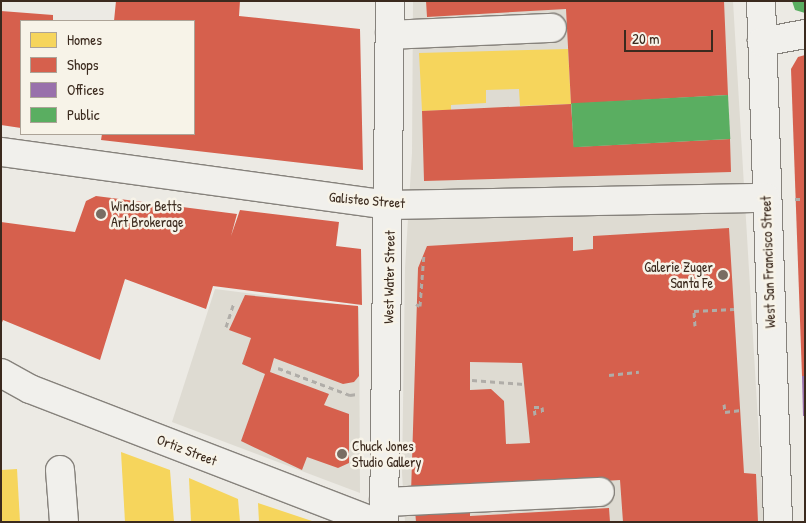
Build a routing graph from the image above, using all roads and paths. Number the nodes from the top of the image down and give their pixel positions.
1 (390, 1) edge
2 (761, 1) edge
3 (552, 28) dead end
4 (805, 34) edge
5 (390, 35) junction
6 (762, 42) junction
7 (1, 152) edge
8 (766, 198) junction
9 (796, 199) dead end
10 (805, 199) edge
11 (390, 205) junction
12 (424, 253) dead end
13 (234, 304) dead end
14 (416, 304) dead end
15 (734, 309) dead end
16 (695, 326) dead end
17 (226, 327) dead end
18 (278, 368) dead end
19 (1, 372) edge
20 (639, 372) dead end
21 (609, 375) dead end
22 (472, 380) dead end
23 (524, 384) dead end
24 (386, 386) junction
25 (724, 404) dead end
26 (741, 410) dead end
27 (535, 415) dead end
28 (543, 415) dead end
29 (60, 470) dead end
30 (600, 492) dead end
31 (381, 515) edge
32 (64, 522) edge
33 (778, 522) edge

1 - 5 street, West Water Street
2 - 6 street, West San Francisco Street
3 - 5 street
4 - 6 street
5 - 11 street, West Water Street
6 - 8 street, West San Francisco Street
7 - 11 street, Galisteo Street
8 - 11 street, Galisteo Street
8 - 33 street, West San Francisco Street
9 - 10 path
11 - 24 street, West Water Street
12 - 14 path
13 - 17 path
15 - 16 path
18 - 24 path
19 - 31 street, Ortiz Street
20 - 21 path
22 - 23 path
24 - 31 street, West Water Street
25 - 26 path
27 - 28 path
29 - 32 street
30 - 31 street

